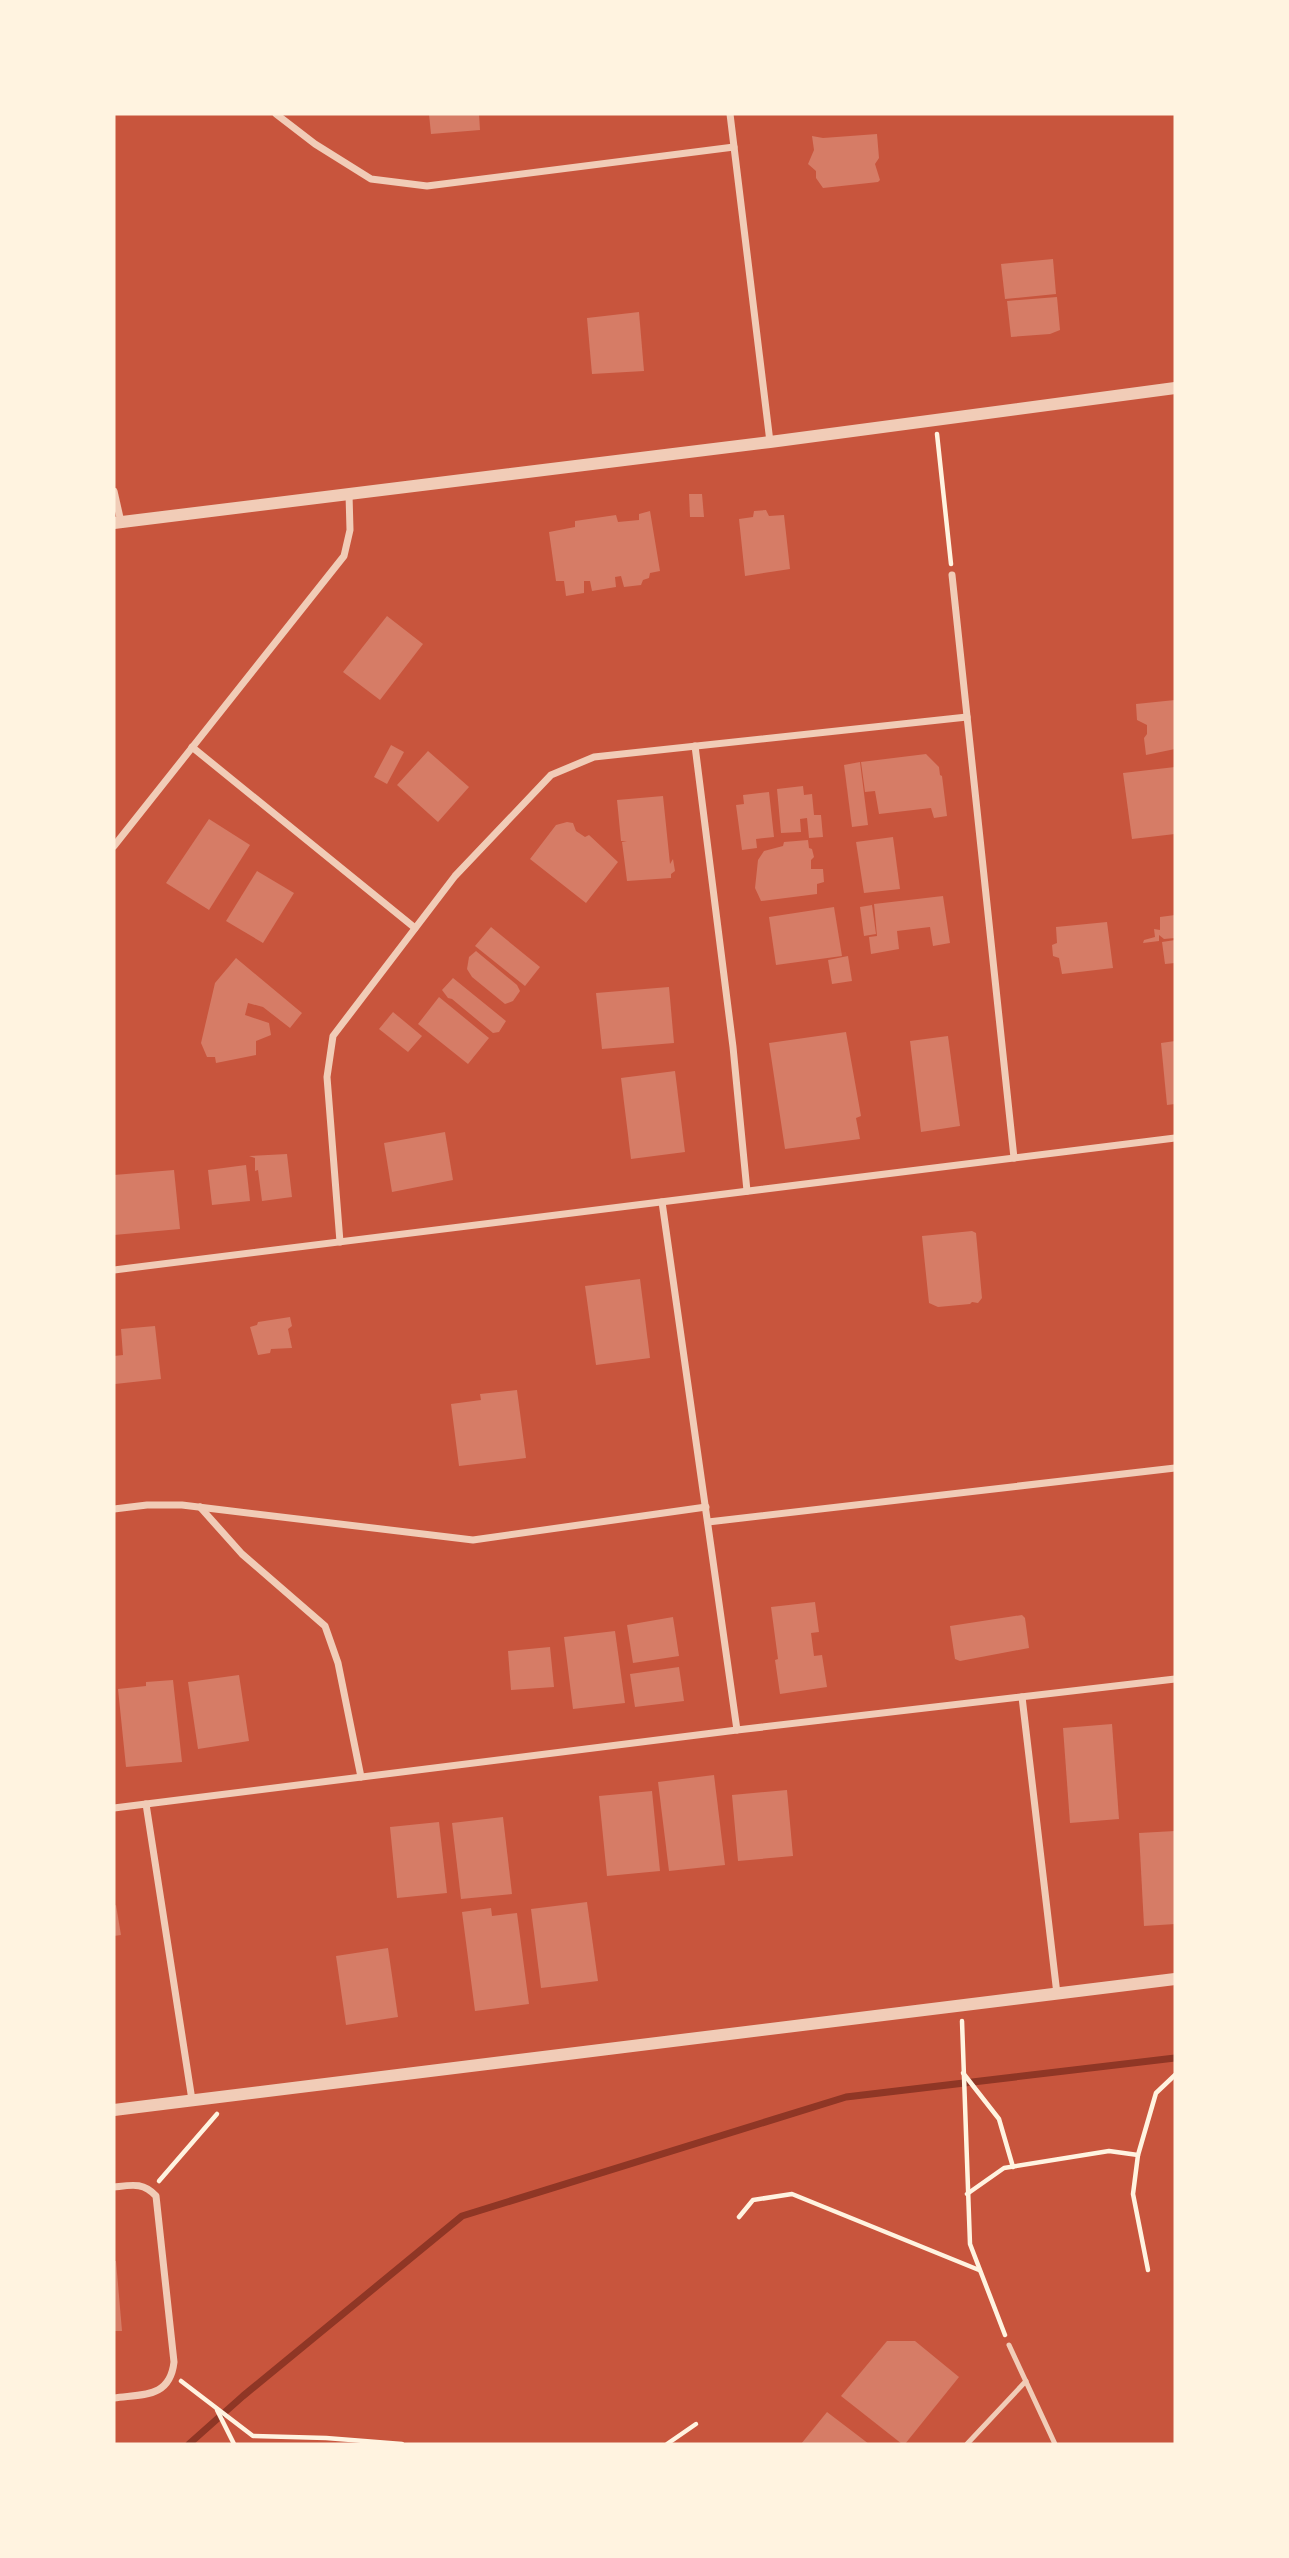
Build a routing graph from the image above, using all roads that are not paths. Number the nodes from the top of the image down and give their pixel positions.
1 (276, 114) edge
2 (730, 114) edge
3 (734, 147) junction
4 (1175, 388) edge
5 (770, 442) junction
6 (114, 491) edge
7 (349, 494) junction
8 (118, 523) edge
9 (952, 575) road end
10 (967, 718) junction
11 (695, 746) junction
12 (192, 747) junction
13 (114, 846) edge
14 (415, 928) junction
15 (1175, 1138) edge
16 (1014, 1158) junction
17 (747, 1191) junction
18 (662, 1202) junction
19 (340, 1242) junction
20 (114, 1270) edge
21 (1175, 1468) edge
22 (200, 1506) junction
23 (706, 1507) junction
24 (114, 1509) edge
25 (708, 1522) junction
26 (1175, 1679) edge
27 (1022, 1697) junction
28 (737, 1730) junction
29 (361, 1777) junction
30 (146, 1804) junction
31 (114, 1808) edge
32 (1175, 1979) edge
33 (1057, 1994) junction
34 (192, 2100) junction
35 (114, 2109) edge
36 (114, 2187) edge
37 (1009, 2345) road end
38 (1026, 2381) junction
39 (114, 2398) edge
40 (967, 2444) edge
41 (1055, 2444) edge

1 - 3 street
2 - 3 street
3 - 5 street
4 - 5 street
5 - 7 street
6 - 8 street
7 - 8 street
7 - 12 street
9 - 10 street
10 - 11 street
10 - 16 street
11 - 14 street
11 - 17 street
12 - 13 street
12 - 14 street
14 - 19 street
15 - 16 street
16 - 17 street
17 - 18 street
18 - 19 street
18 - 23 street
19 - 20 street
21 - 25 street
22 - 23 street
22 - 24 street
22 - 29 street
23 - 25 street
25 - 28 street
26 - 27 street
27 - 28 street
27 - 33 street
28 - 29 street
29 - 30 street
30 - 31 street
30 - 34 street
32 - 33 street
33 - 34 street
34 - 35 street
36 - 39 street
37 - 38 lane
38 - 40 lane
38 - 41 lane

